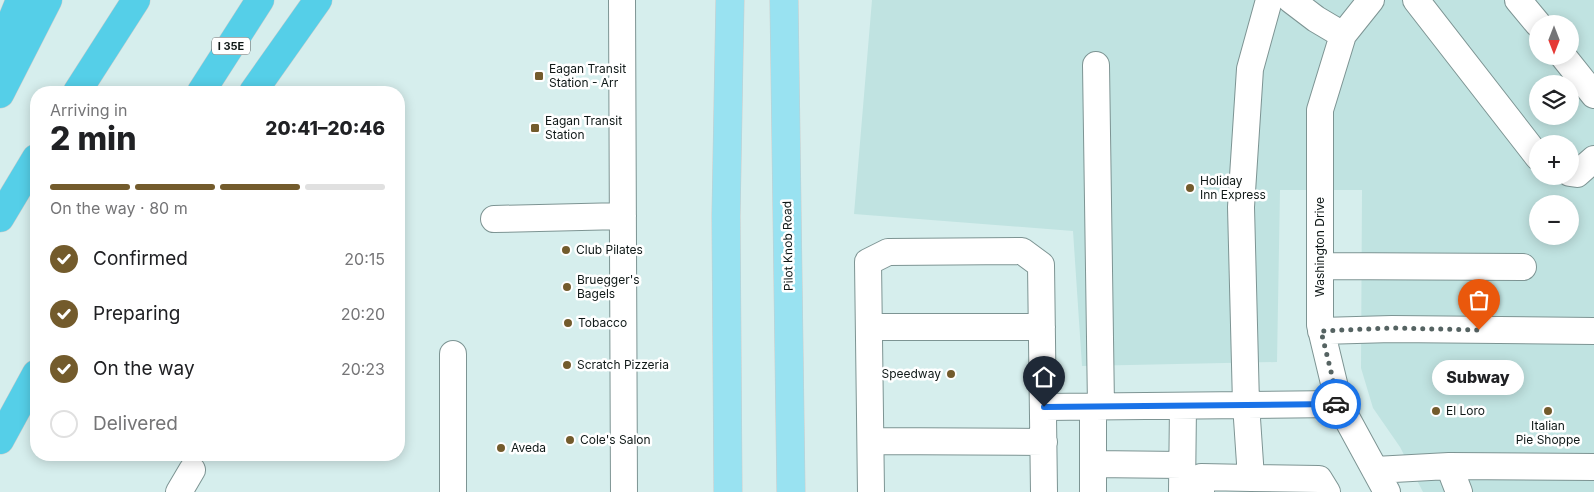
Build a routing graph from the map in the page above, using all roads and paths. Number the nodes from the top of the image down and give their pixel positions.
1 (20, 0) edge
2 (48, 0) edge
3 (136, 0) edge
4 (260, 0) edge
5 (318, 0) edge
6 (622, 0) edge
7 (730, 0) edge
8 (784, 0) edge
9 (1269, 0) edge
10 (1291, 0) edge
11 (1372, 0) edge
12 (1416, 0) edge
13 (1518, 0) edge
14 (1530, 15) edge
15 (1344, 35) junction
16 (0, 49) edge
17 (1096, 65) dead end
18 (1570, 65) edge
19 (81, 86) edge
20 (205, 86) edge
21 (257, 86) edge
22 (0, 94) edge
23 (1594, 95) edge
24 (1529, 145) edge
25 (1594, 159) edge
26 (30, 168) edge
27 (1579, 172) edge
28 (623, 216) junction
29 (0, 218) edge
30 (494, 219) dead end
31 (1320, 266) junction
32 (1523, 267) dead end
33 (869, 327) junction
34 (1042, 327) junction
35 (1321, 331) junction
36 (1594, 332) edge
37 (453, 354) dead end
38 (30, 385) edge
39 (1246, 404) junction
40 (1339, 404) junction
41 (1097, 406) junction
42 (1183, 406) junction
43 (1044, 407) junction
44 (30, 412) edge
45 (0, 440) edge
46 (871, 441) junction
47 (1044, 442) junction
48 (0, 455) edge
49 (1093, 464) junction
50 (1449, 466) junction
51 (1594, 467) edge
52 (192, 470) dead end
53 (1251, 478) junction
54 (1382, 481) edge
55 (1192, 482) edge
56 (180, 492) edge
57 (453, 492) edge
58 (624, 492) edge
59 (728, 492) edge
60 (791, 492) edge
61 (872, 492) edge
62 (1044, 492) edge
63 (1093, 492) edge
64 (1327, 492) edge
65 (1459, 492) edge

1 - 16 highway
2 - 22 highway
3 - 19 highway
4 - 20 highway, I 35E
5 - 21 highway
6 - 28 street
7 - 59 main road
8 - 60 main road, Pilot Knob Road
9 - 39 street
10 - 15 street
11 - 15 street, Washington Drive
12 - 24 street
13 - 14 street
15 - 31 street, Washington Drive
17 - 41 street
18 - 23 street
25 - 27 street
26 - 29 highway
28 - 30 street
28 - 58 street
31 - 32 street
31 - 35 street, Washington Drive
33 - 34 street
33 - 34 street
33 - 46 street
34 - 43 street
35 - 36 street
35 - 40 street, Washington Drive
37 - 57 street
38 - 45 highway
39 - 40 street
39 - 42 street
39 - 53 street
40 - 54 street, Washington Drive
41 - 42 street
41 - 43 street
41 - 49 street
42 - 55 street
43 - 47 street
44 - 48 highway
46 - 47 street
46 - 61 street
47 - 62 street
49 - 55 street
49 - 63 street
50 - 51 street
50 - 54 street
50 - 65 street
52 - 56 street
53 - 55 street
53 - 64 street

